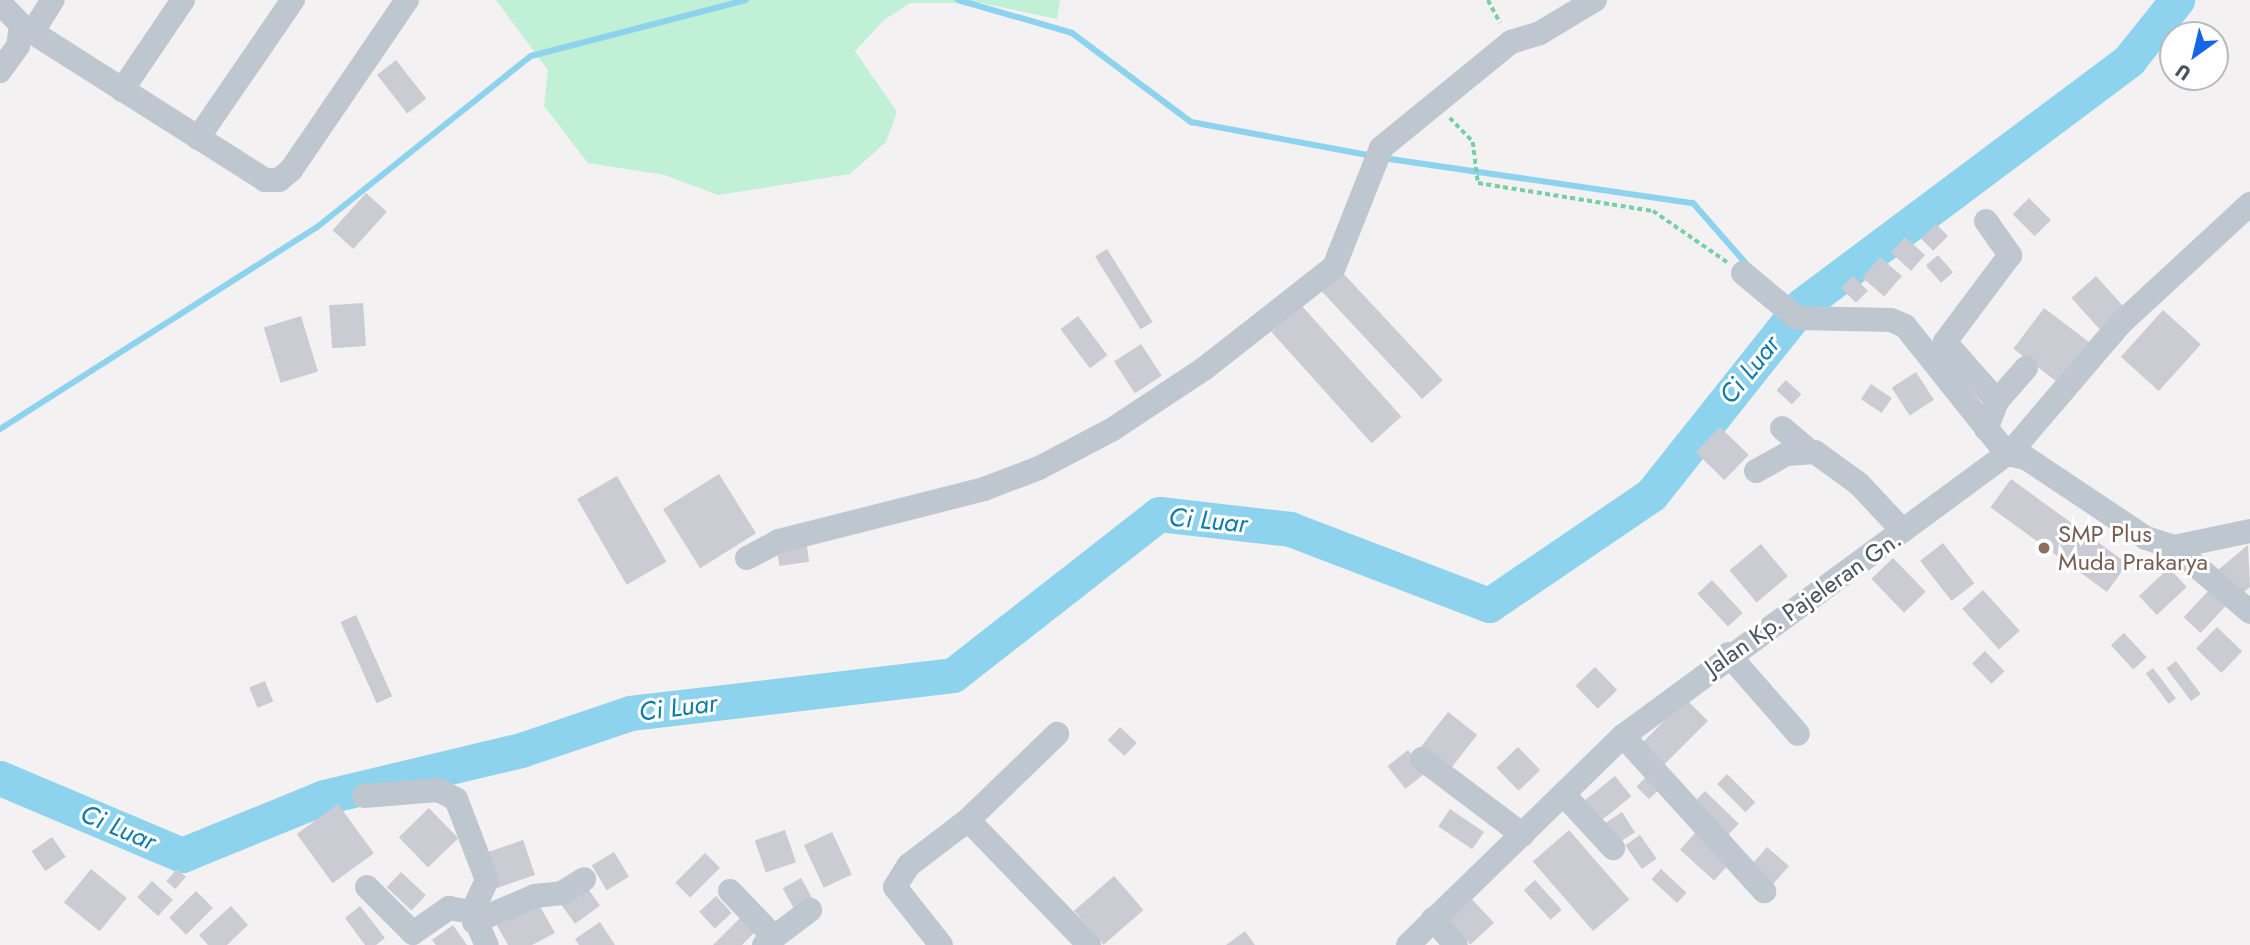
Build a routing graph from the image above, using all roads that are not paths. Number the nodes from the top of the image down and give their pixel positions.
1 (53, 0) edge
2 (183, 0) edge
3 (293, 0) edge
4 (407, 0) edge
5 (1595, 0) edge
6 (0, 3) edge
7 (26, 29) junction
8 (0, 71) edge
9 (122, 90) junction
10 (198, 138) junction
11 (2250, 204) edge
12 (1986, 221) dead end
13 (1743, 273) road end
14 (2026, 368) dead end
15 (1997, 401) junction
16 (1782, 428) dead end
17 (1986, 429) junction
18 (1809, 451) junction
19 (2008, 454) junction
20 (1756, 471) dead end
21 (1903, 531) junction
22 (2250, 531) edge
23 (2174, 547) junction
24 (747, 558) dead end
25 (2250, 612) edge
26 (1728, 654) junction
27 (1058, 734) dead end
28 (1798, 734) dead end
29 (1623, 736) junction
30 (1422, 759) dead end
31 (364, 796) dead end
32 (1565, 796) junction
33 (968, 820) junction
34 (1523, 835) junction
35 (1613, 848) dead end
36 (584, 879) dead end
37 (367, 887) dead end
38 (730, 891) dead end
39 (1765, 891) dead end
40 (810, 910) dead end
41 (473, 917) junction
42 (1433, 919) junction
43 (768, 941) edge
44 (487, 945) edge
45 (941, 945) edge
46 (1089, 945) edge
47 (1408, 945) edge
48 (1456, 945) edge

1 - 7 street
2 - 9 street
3 - 10 street
4 - 10 street
5 - 24 street
6 - 7 street
7 - 8 street
7 - 9 street
9 - 10 street
11 - 19 street, Jalan Kp. Pajeleran Gn.
12 - 15 street
13 - 17 street
14 - 15 street
15 - 17 street
16 - 18 street
17 - 19 street
18 - 20 street
18 - 21 street
19 - 21 street, Jalan Kp. Pajeleran Gn.
19 - 23 street
21 - 26 street, Jalan Kp. Pajeleran Gn.
22 - 23 street
23 - 25 street
26 - 28 street
26 - 29 street, Jalan Kp. Pajeleran Gn.
27 - 33 street
29 - 32 street, Jalan Kp. Pajeleran Gn.
29 - 39 street
30 - 34 street
31 - 41 street
32 - 34 street, Jalan Kp. Pajeleran Gn.
32 - 35 street
33 - 45 street
33 - 46 street
34 - 42 street, Jalan Kp. Pajeleran Gn.
36 - 41 street
37 - 41 street
38 - 43 street
40 - 43 street
41 - 44 street
42 - 47 street, Jalan Kp. Pajeleran Gn.
42 - 48 street

